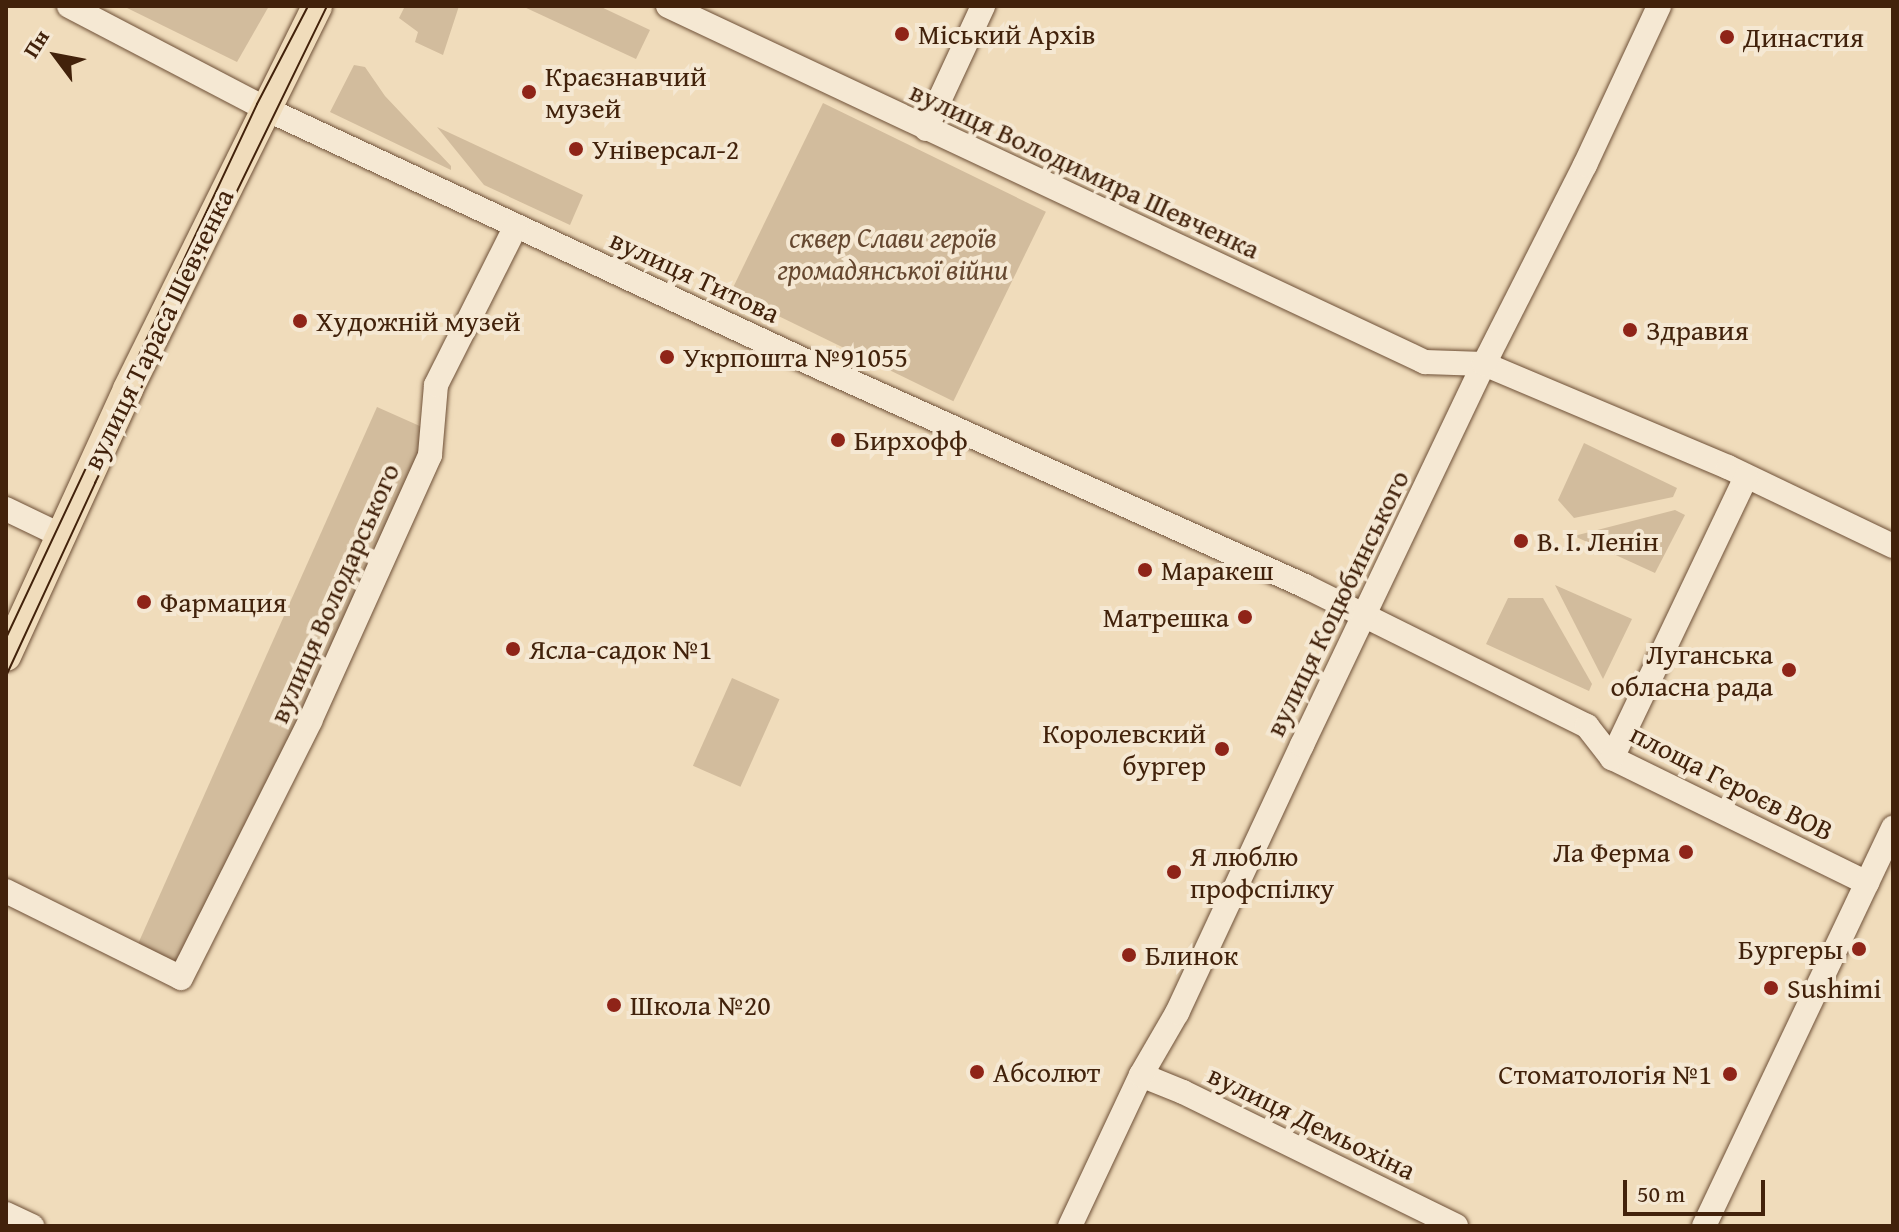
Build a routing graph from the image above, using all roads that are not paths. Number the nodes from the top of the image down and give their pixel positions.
1 (69, 6) edge
2 (317, 6) edge
3 (668, 6) edge
4 (983, 6) edge
5 (1659, 6) edge
6 (697, 12) edge
7 (264, 108) junction
8 (926, 129) junction
9 (516, 226) junction
10 (1484, 364) junction
11 (1746, 477) junction
12 (6, 509) edge
13 (60, 535) junction
14 (1893, 546) edge
15 (1363, 617) junction
16 (6, 656) edge
17 (1612, 758) junction
18 (1893, 828) edge
19 (1867, 883) junction
20 (6, 891) edge
21 (1141, 1075) junction
22 (6, 1214) edge
23 (32, 1226) edge
24 (1070, 1226) edge
25 (1456, 1226) edge
26 (1704, 1226) edge

1 - 7 street, вулиця Титова
2 - 7 main road, вулиця Тараса Шевченка
3 - 6 street, вулиця Володимира Шевченка
4 - 8 street
5 - 10 street, вулиця Коцюбинського
6 - 8 street, вулиця Володимира Шевченка
7 - 9 street, вулиця Титова
7 - 13 main road, вулиця Тараса Шевченка
8 - 10 street, вулиця Володимира Шевченка
9 - 15 street, вулиця Титова
9 - 20 street, вулиця Володарського
10 - 11 street
10 - 15 street, вулиця Коцюбинського
11 - 14 street
11 - 17 street
12 - 13 street
13 - 16 main road, вулиця Тараса Шевченка
15 - 17 street, площа Героєв ВОВ
15 - 21 street, вулиця Коцюбинського
17 - 19 street, площа Героєв ВОВ
18 - 19 street
19 - 26 street
21 - 24 street, вулиця Коцюбинського
21 - 25 street, вулиця Демьохіна
22 - 23 street

